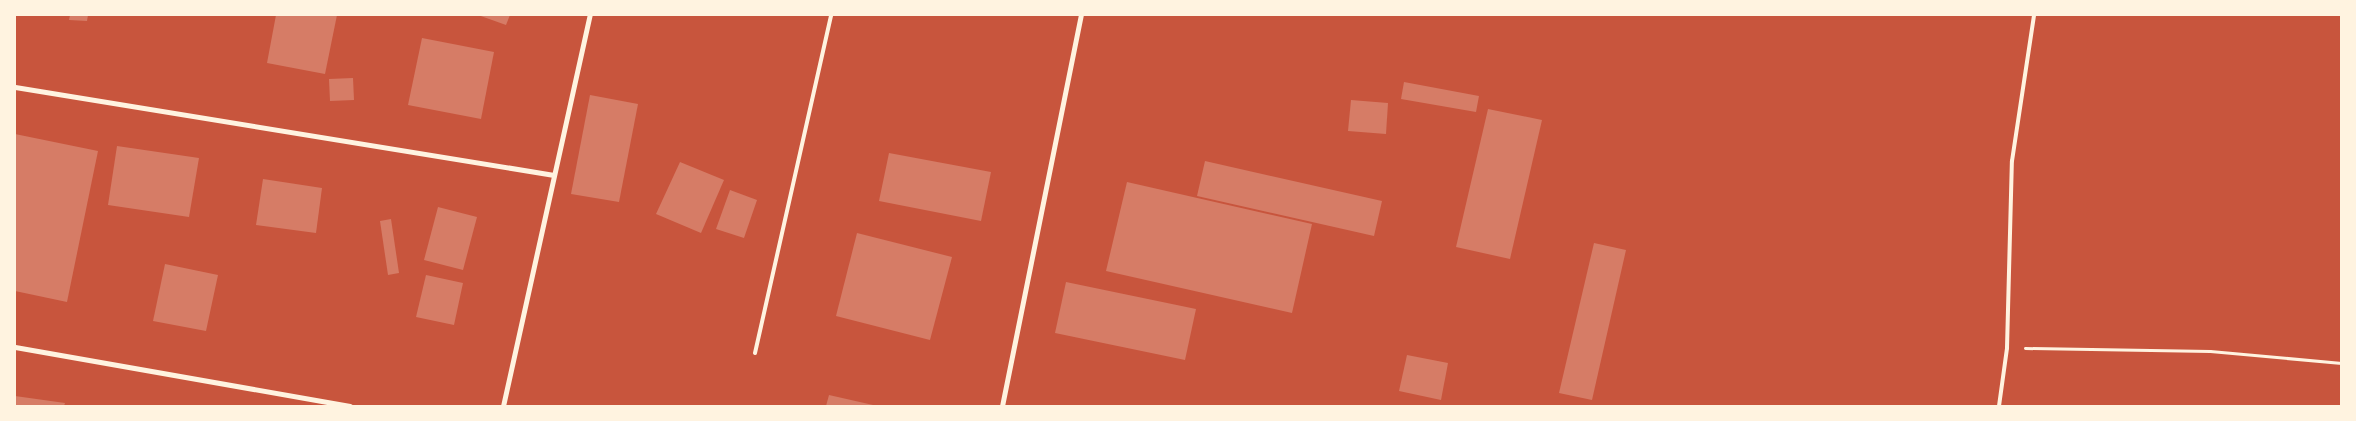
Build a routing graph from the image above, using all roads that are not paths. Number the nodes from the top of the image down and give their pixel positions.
1 (590, 15) edge
2 (831, 15) edge
3 (1081, 15) edge
4 (2034, 15) edge
5 (15, 87) edge
6 (554, 175) junction
7 (15, 347) edge
8 (755, 353) dead end
9 (350, 406) edge
10 (503, 406) edge
11 (1002, 406) edge
12 (1999, 406) edge

1 - 6 street
2 - 8 lane
3 - 11 street
4 - 12 lane
5 - 6 street
6 - 10 street
7 - 9 street

